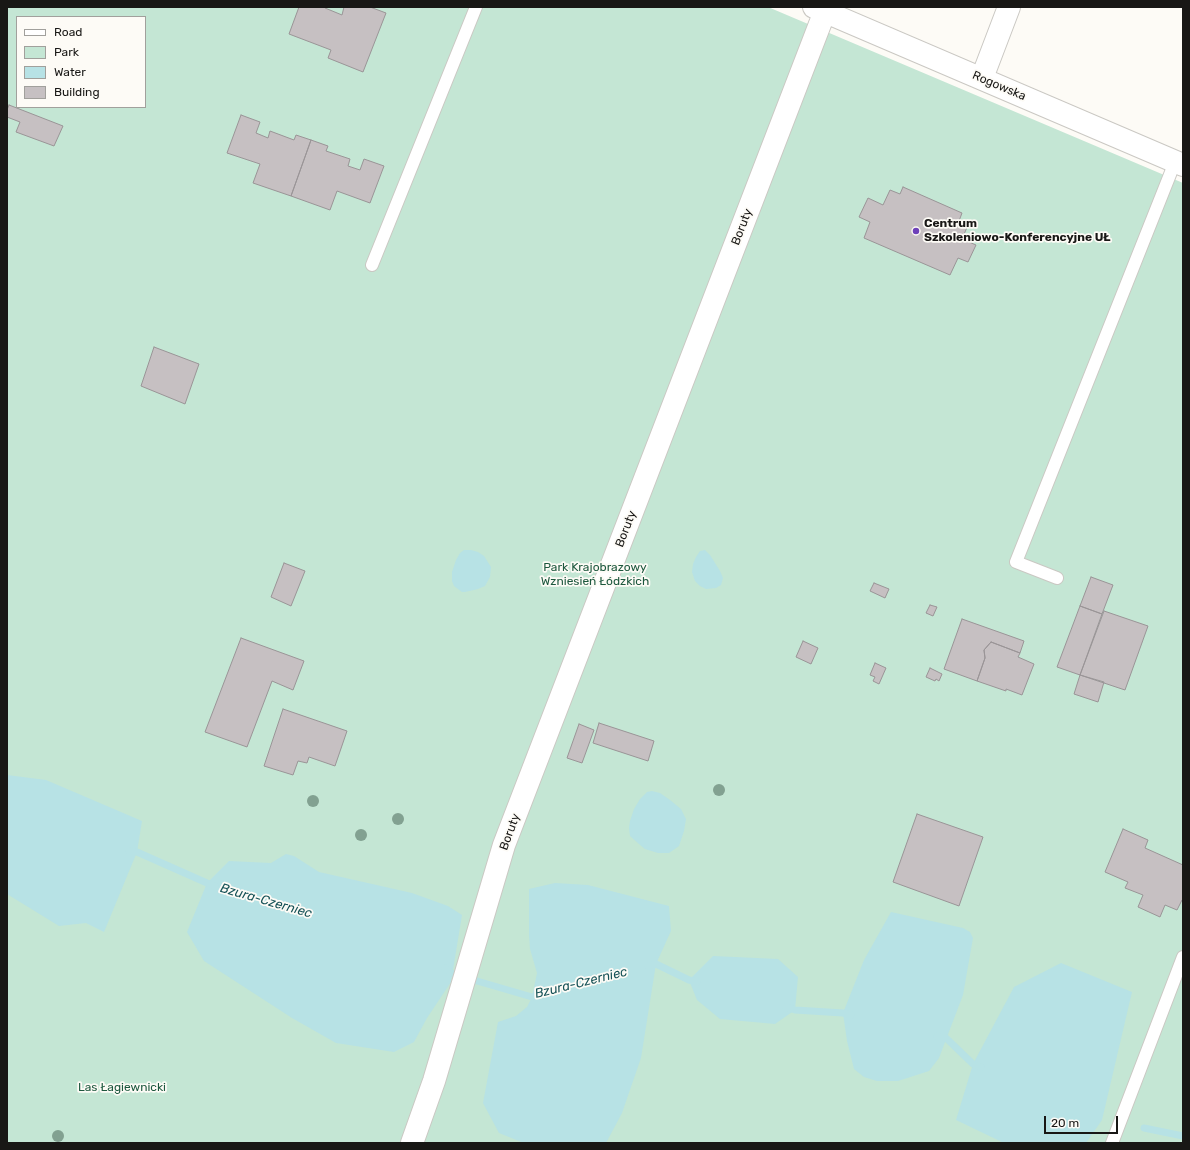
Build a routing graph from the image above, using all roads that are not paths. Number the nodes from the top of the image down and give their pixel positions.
1 (476, 7) edge
2 (1009, 7) edge
3 (820, 9) edge
4 (982, 78) junction
5 (1179, 163) edge
6 (372, 265) dead end
7 (1057, 578) dead end
8 (1183, 957) edge
9 (412, 1143) edge
10 (1112, 1143) edge

1 - 6 lane
2 - 4 street
3 - 4 street, Rogowska
3 - 9 street, Boruty
4 - 5 street, Rogowska
5 - 7 lane
8 - 10 lane

